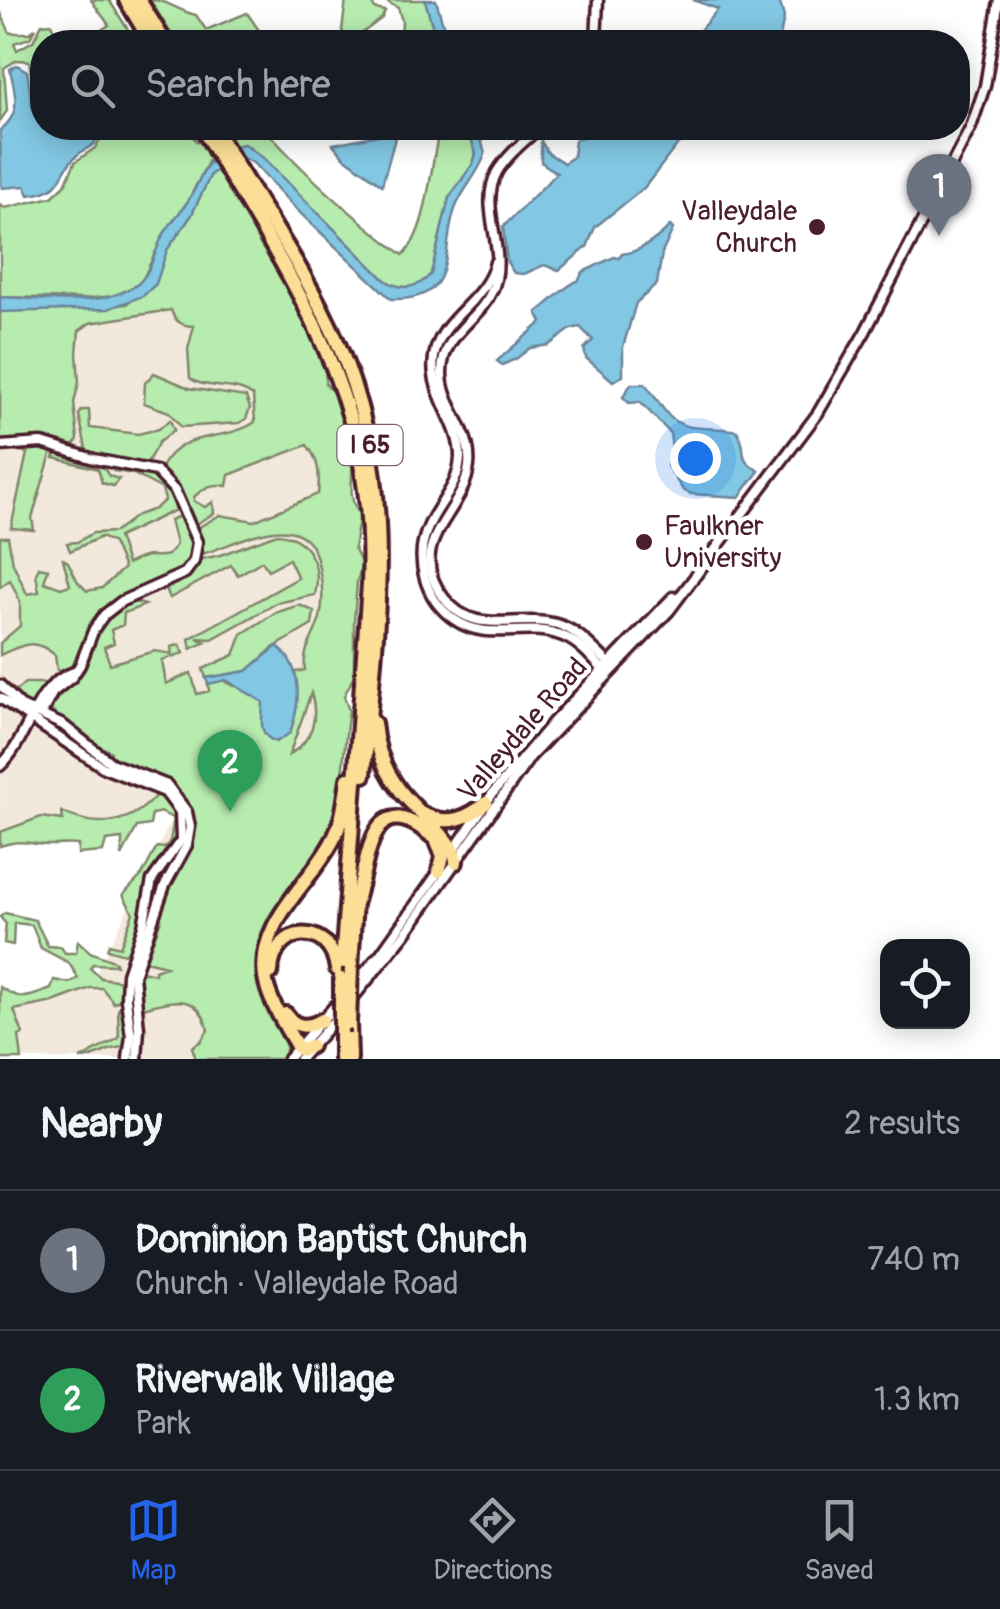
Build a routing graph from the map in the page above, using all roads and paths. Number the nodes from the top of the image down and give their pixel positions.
1 (126, 0) edge
2 (139, 0) edge
3 (598, 0) edge
4 (999, 0) edge
5 (145, 30) edge
6 (158, 30) edge
7 (597, 30) edge
8 (970, 129) edge
9 (216, 140) edge
10 (527, 140) edge
11 (964, 140) edge
12 (263, 220) junction
13 (0, 446) edge
14 (609, 670) junction
15 (0, 684) edge
16 (371, 696) junction
17 (0, 698) edge
18 (36, 716) junction
19 (359, 718) junction
20 (0, 766) edge
21 (486, 803) junction
22 (419, 812) junction
23 (436, 839) junction
24 (456, 854) junction
25 (439, 870) junction
26 (355, 904) junction
27 (343, 976) junction
28 (288, 1018) junction
29 (322, 1020) junction
30 (345, 1028) junction
31 (299, 1050) edge
32 (128, 1059) edge
33 (136, 1059) edge
34 (340, 1059) edge
35 (350, 1059) edge

1 - 5 highway
2 - 6 highway
3 - 7 street
4 - 8 street, Valleydale Road
9 - 12 highway, I 65
10 - 14 street
11 - 14 street, Valleydale Road
12 - 16 highway, I 65
12 - 19 highway, I 65
13 - 18 street
14 - 21 street, Valleydale Road
14 - 24 street, Valleydale Road
15 - 18 street
16 - 22 highway
16 - 26 highway, I 65
17 - 18 street
18 - 20 street
18 - 32 street
18 - 33 street
19 - 27 highway, I 65
19 - 31 highway
21 - 22 highway
21 - 24 street, Valleydale Road
22 - 24 highway
23 - 24 highway
23 - 25 highway
23 - 26 highway
24 - 25 street, Valleydale Road
24 - 31 street, Valleydale Road
25 - 29 street, Valleydale Road
26 - 27 highway, I 65
27 - 28 highway
27 - 30 highway, I 65, bridge
27 - 30 highway, I 65, bridge
28 - 29 highway
28 - 31 highway
29 - 31 street, Valleydale Road
30 - 34 highway, I 65
30 - 35 highway, I 65

